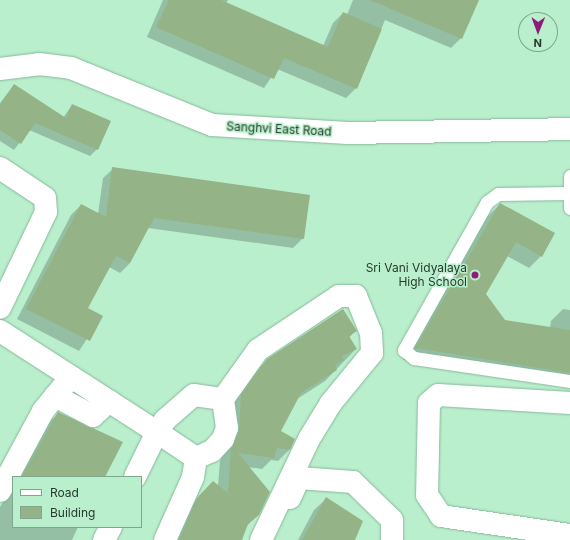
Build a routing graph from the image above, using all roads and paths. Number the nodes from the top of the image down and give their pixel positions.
1 (0, 70) edge
2 (570, 129) edge
3 (0, 168) edge
4 (570, 176) edge
5 (569, 193) junction
6 (570, 208) edge
7 (0, 308) edge
8 (0, 331) edge
9 (71, 377) junction
10 (570, 381) edge
11 (55, 396) junction
12 (223, 399) junction
13 (109, 401) junction
14 (570, 403) edge
15 (157, 432) junction
16 (196, 458) junction
17 (135, 476) edge
18 (0, 491) edge
19 (110, 528) edge
20 (570, 534) edge
21 (104, 540) edge
22 (165, 540) edge
23 (261, 540) edge
24 (273, 540) edge
25 (392, 540) edge

1 - 2 street, Sanghvi East Road
3 - 7 street
4 - 5 lane
5 - 6 lane
5 - 10 lane
8 - 9 street
9 - 11 street
9 - 13 street
11 - 13 street
11 - 18 street
12 - 15 street
12 - 16 street
12 - 23 street
13 - 15 street
14 - 20 street
15 - 16 street
15 - 17 street
16 - 22 street
19 - 21 street
24 - 25 street

